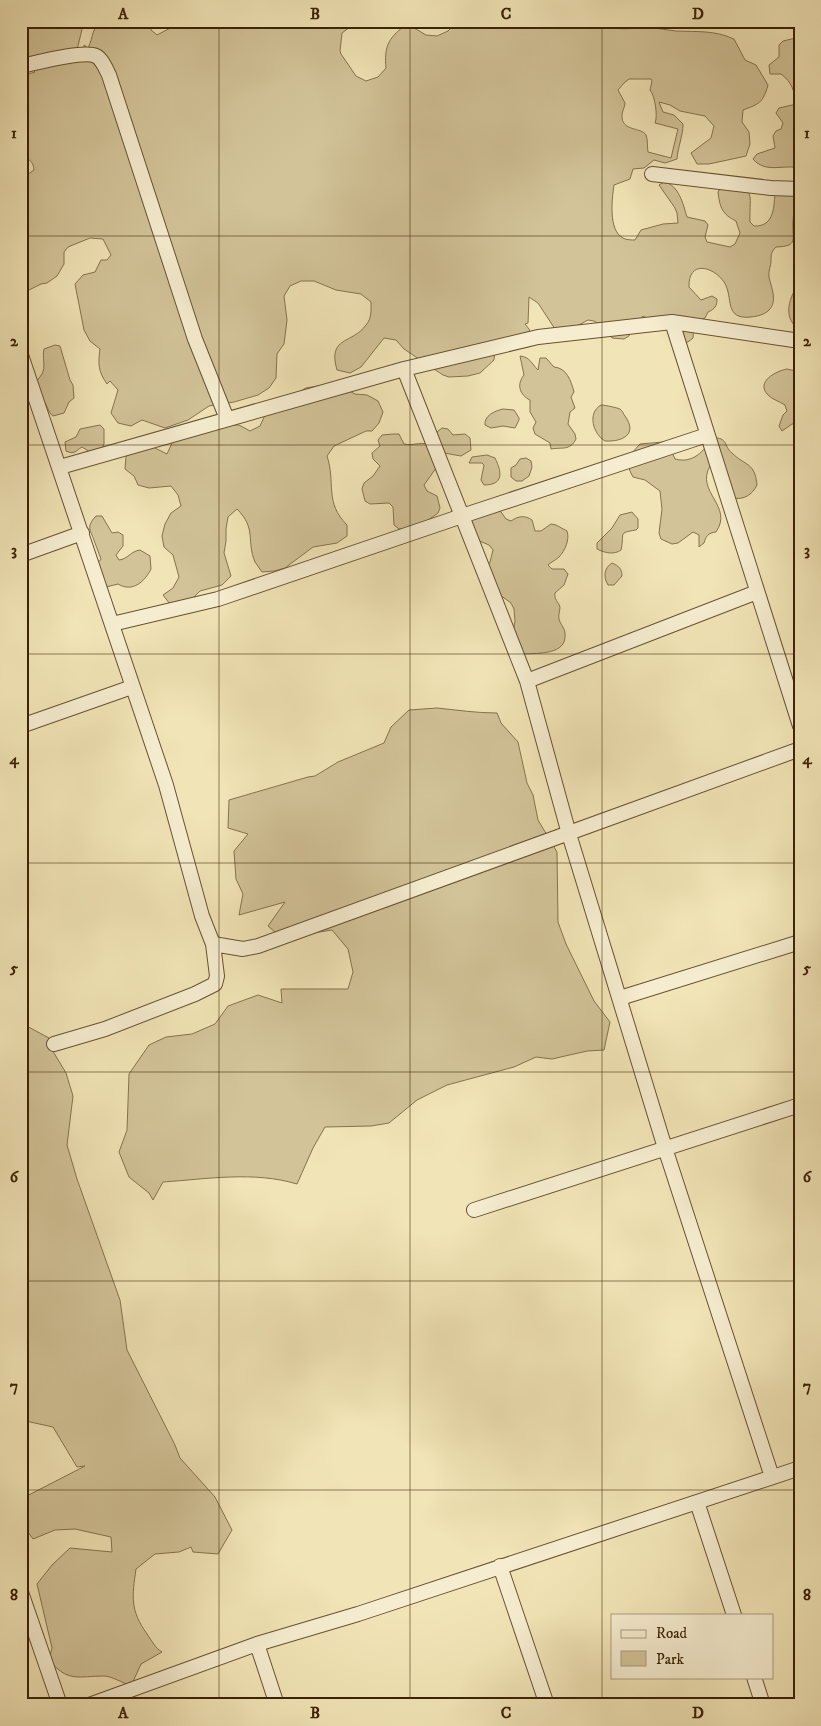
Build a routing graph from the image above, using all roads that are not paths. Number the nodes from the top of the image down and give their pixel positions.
1 (21, 66) edge
2 (652, 174) dead end
3 (800, 189) edge
4 (672, 322) junction
5 (800, 341) edge
6 (21, 355) edge
7 (404, 369) junction
8 (25, 380) edge
9 (227, 419) junction
10 (707, 435) junction
11 (60, 467) junction
12 (462, 516) junction
13 (82, 534) junction
14 (21, 555) edge
15 (757, 592) junction
16 (112, 624) junction
17 (526, 682) junction
18 (132, 687) junction
19 (21, 726) edge
20 (800, 726) edge
21 (800, 749) edge
22 (569, 834) junction
23 (800, 942) edge
24 (213, 944) junction
25 (620, 998) junction
26 (54, 1044) dead end
27 (800, 1105) edge
28 (664, 1148) junction
29 (474, 1210) dead end
30 (800, 1468) edge
31 (772, 1477) junction
32 (698, 1502) junction
33 (500, 1566) junction
34 (21, 1592) edge
35 (734, 1614) edge
36 (257, 1644) junction
37 (754, 1678) edge
38 (60, 1705) edge
39 (89, 1705) edge
40 (277, 1705) edge
41 (547, 1705) edge
42 (763, 1705) edge

1 - 9 street
2 - 3 street
4 - 5 street
4 - 7 street
4 - 10 street
6 - 8 street
7 - 9 street
7 - 12 street
8 - 11 street
9 - 11 street
10 - 12 street
10 - 15 street
11 - 13 street
12 - 16 street
12 - 17 street
13 - 14 street
13 - 16 street
15 - 17 street
15 - 20 street
16 - 18 street
17 - 22 street
18 - 19 street
18 - 24 street
21 - 22 street
22 - 24 street
22 - 25 street
23 - 25 street
24 - 26 street
25 - 28 street
27 - 28 street
28 - 29 street
28 - 31 street
30 - 31 street
31 - 32 street
32 - 33 street
32 - 35 street
33 - 36 street
33 - 41 street
34 - 38 street
36 - 39 street
36 - 40 street
37 - 42 street

